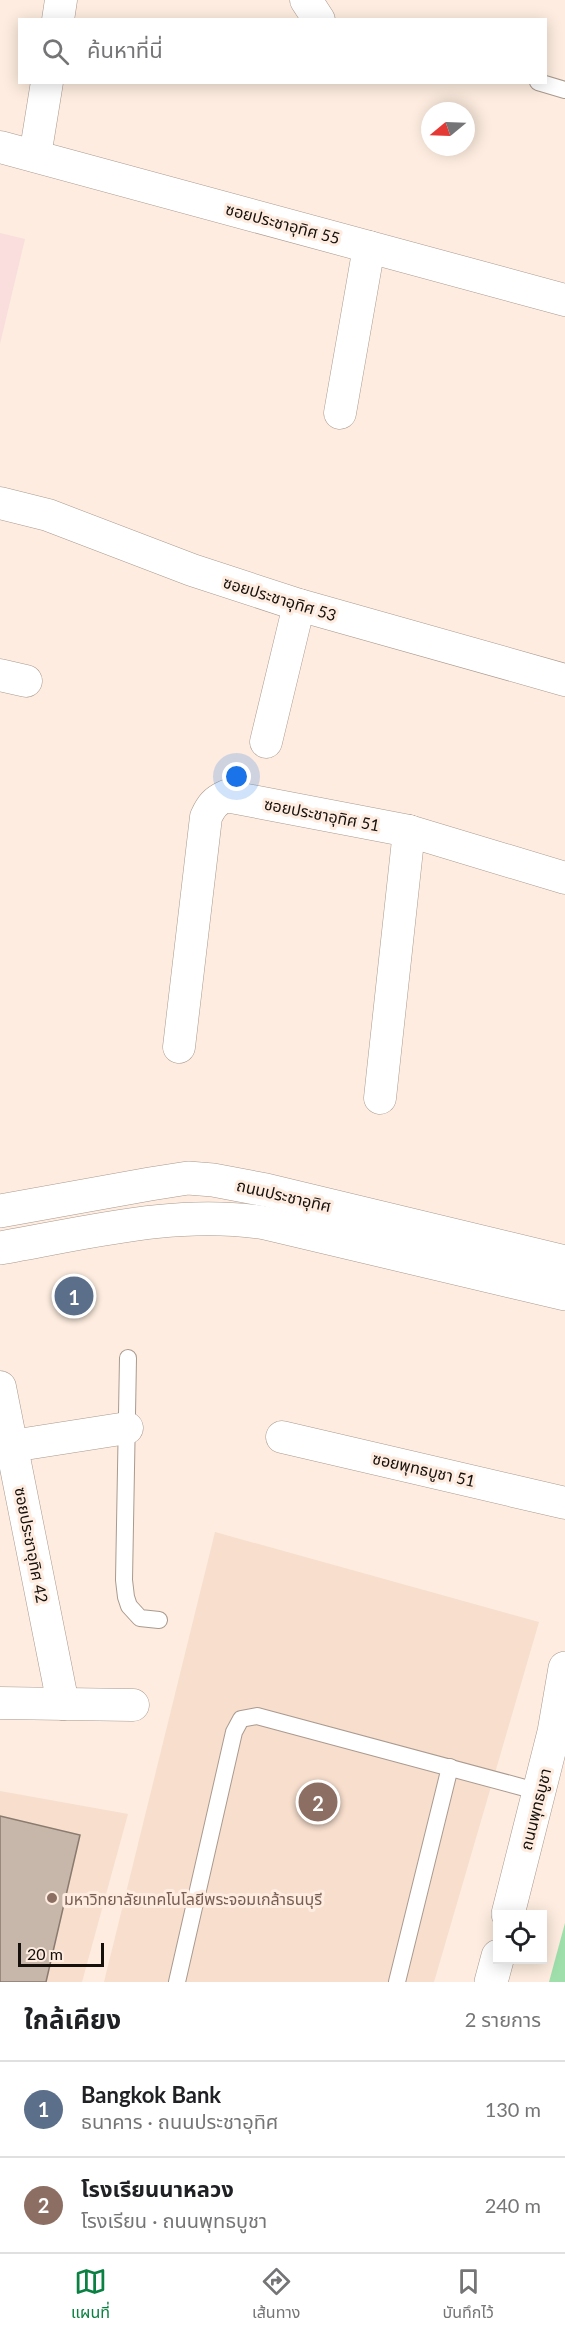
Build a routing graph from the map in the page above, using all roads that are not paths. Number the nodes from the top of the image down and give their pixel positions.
1 (61, 0) edge
2 (306, 0) edge
3 (58, 18) edge
4 (318, 18) edge
5 (47, 84) edge
6 (545, 84) edge
7 (565, 90) edge
8 (0, 147) edge
9 (34, 156) junction
10 (369, 247) junction
11 (565, 300) edge
12 (340, 413) dead end
13 (0, 503) edge
14 (299, 604) junction
15 (565, 681) edge
16 (266, 742) dead end
17 (409, 831) junction
18 (565, 878) edge
19 (179, 1047) dead end
20 (381, 1098) dead end
21 (0, 1210) edge
22 (0, 1248) edge
23 (565, 1262) edge
24 (565, 1294) edge
25 (128, 1358) dead end
26 (0, 1387) edge
27 (127, 1428) junction
28 (282, 1437) dead end
29 (12, 1446) junction
30 (565, 1503) edge
31 (159, 1620) dead end
32 (565, 1668) edge
33 (0, 1703) edge
34 (63, 1704) junction
35 (133, 1705) dead end
36 (559, 1734) edge
37 (450, 1767) junction
38 (540, 1792) junction
39 (509, 1910) edge
40 (496, 1964) edge
41 (177, 1982) edge
42 (397, 1982) edge
43 (491, 1982) edge

1 - 3 street
2 - 4 street
5 - 9 street
6 - 7 lane
8 - 9 street, ซอยประชาอุทิศ 55
9 - 10 street, ซอยประชาอุทิศ 55
10 - 11 street, ซอยประชาอุทิศ 55
10 - 12 street
13 - 14 street, ซอยประชาอุทิศ 53
14 - 15 street, ซอยประชาอุทิศ 53
14 - 16 street
17 - 18 street, ซอยประชาอุทิศ 51
17 - 19 street, ซอยประชาอุทิศ 51
17 - 20 street
21 - 23 main road, ถนนประชาอุทิศ
22 - 24 main road, ถนนประชาอุทิศ
25 - 27 lane
26 - 29 street, ซอยประชาอุทิศ 42
27 - 29 street
27 - 31 lane
28 - 30 street, ซอยพุทธบูชา 51
29 - 34 street, ซอยประชาอุทิศ 42
32 - 36 main road, ถนนพุทธบูชา
33 - 34 street
34 - 35 street
36 - 38 main road, ถนนพุทธบูชา
37 - 38 lane
37 - 41 lane
37 - 42 lane
38 - 39 main road, ถนนพุทธบูชา
40 - 43 main road

